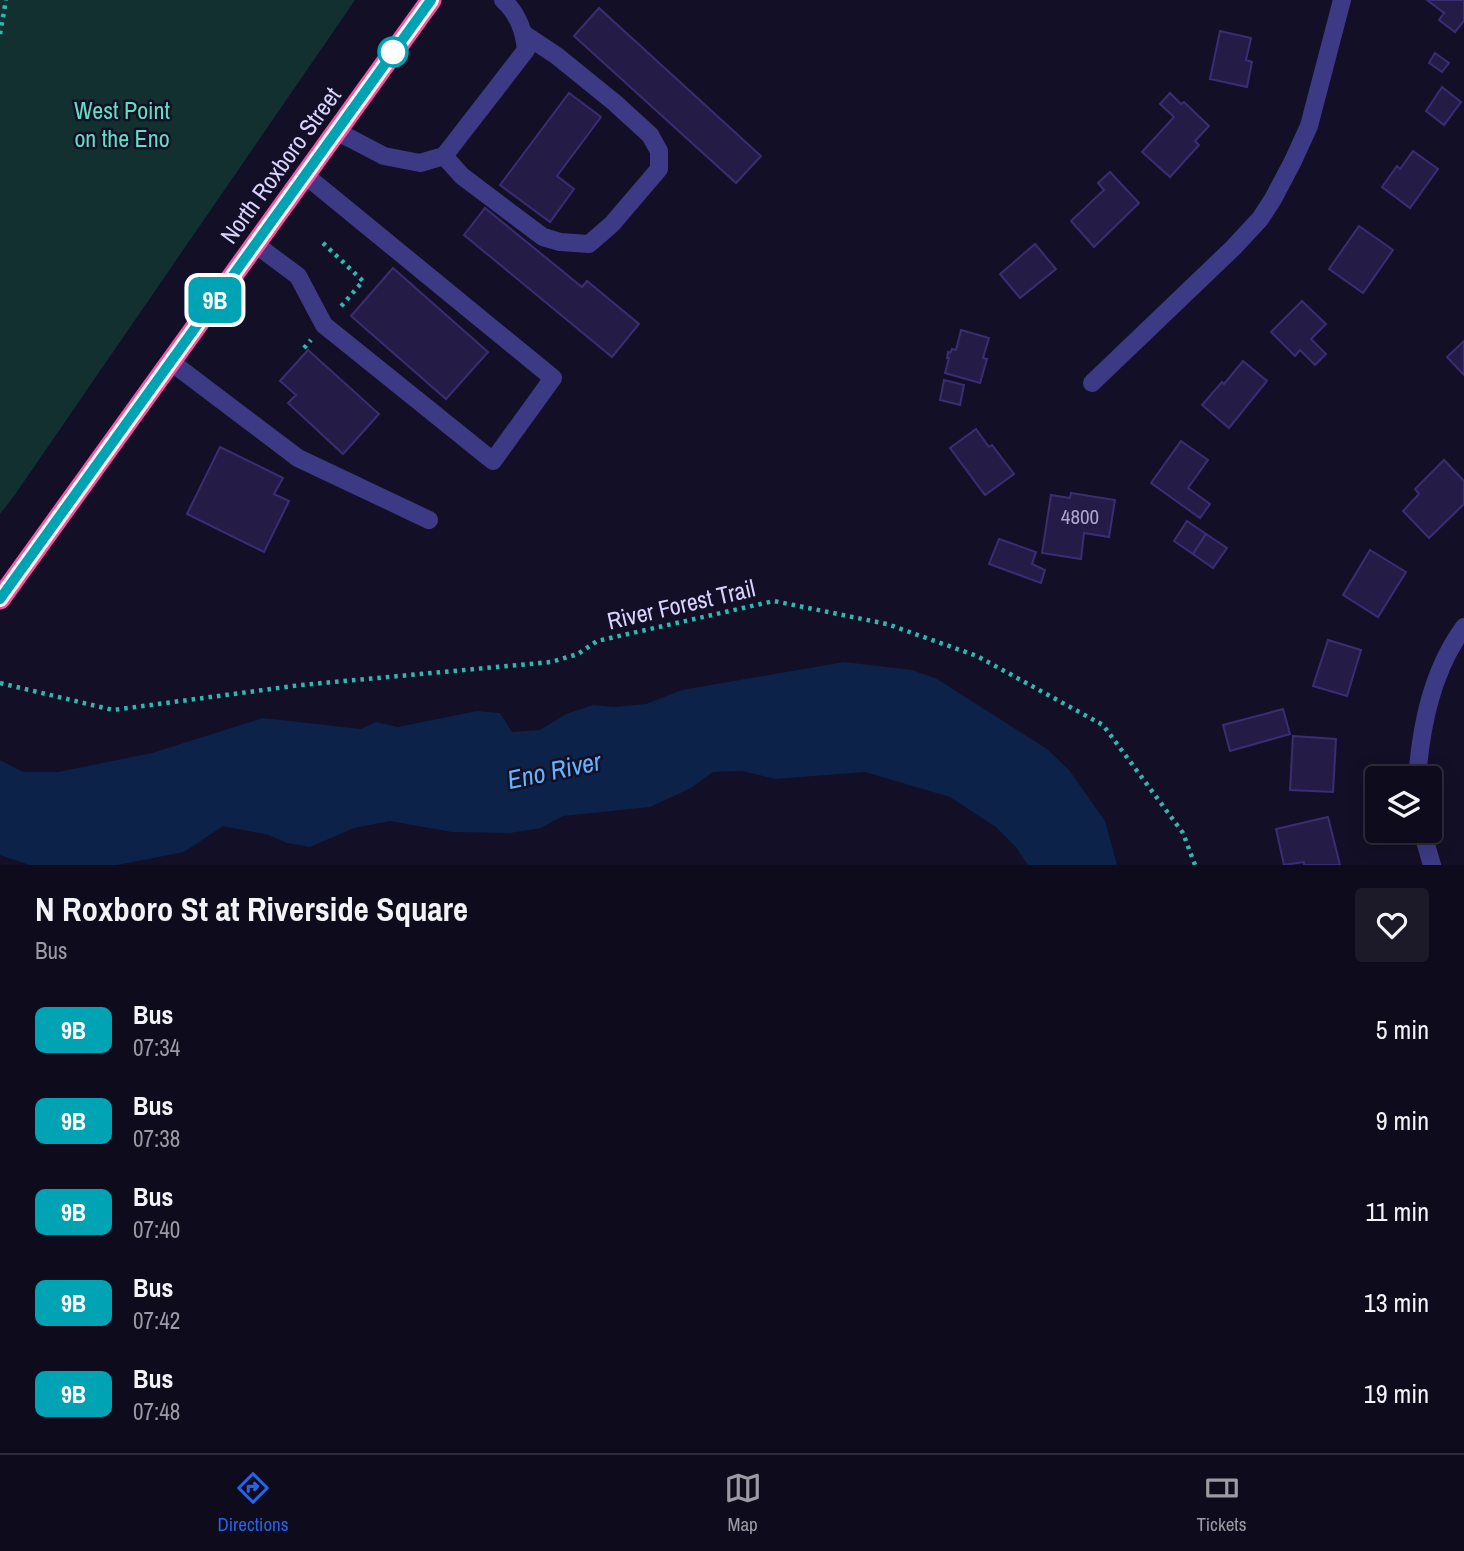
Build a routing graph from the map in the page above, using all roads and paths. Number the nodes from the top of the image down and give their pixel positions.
1 (6, 0) edge
2 (431, 0) edge
3 (503, 0) edge
4 (1342, 0) edge
5 (0, 34) edge
6 (524, 34) junction
7 (336, 131) junction
8 (444, 156) junction
9 (305, 174) junction
10 (323, 243) dead end
11 (255, 244) junction
12 (324, 325) junction
13 (304, 348) dead end
14 (171, 362) junction
15 (1092, 383) dead end
16 (429, 520) dead end
17 (0, 599) edge
18 (1464, 627) edge
19 (0, 683) edge
20 (1419, 766) edge
21 (1426, 843) edge
22 (1195, 865) edge
23 (1432, 865) edge

1 - 5 path
2 - 7 highway, North Roxboro Street
3 - 6 street
4 - 15 street
6 - 8 street
6 - 8 street
7 - 8 street
7 - 9 highway, North Roxboro Street
9 - 11 highway, North Roxboro Street
9 - 12 street
10 - 12 path
11 - 12 street
11 - 14 highway, North Roxboro Street
12 - 13 path
14 - 16 street
14 - 17 highway, North Roxboro Street
18 - 20 street
19 - 22 path, River Forest Trail
21 - 23 street

